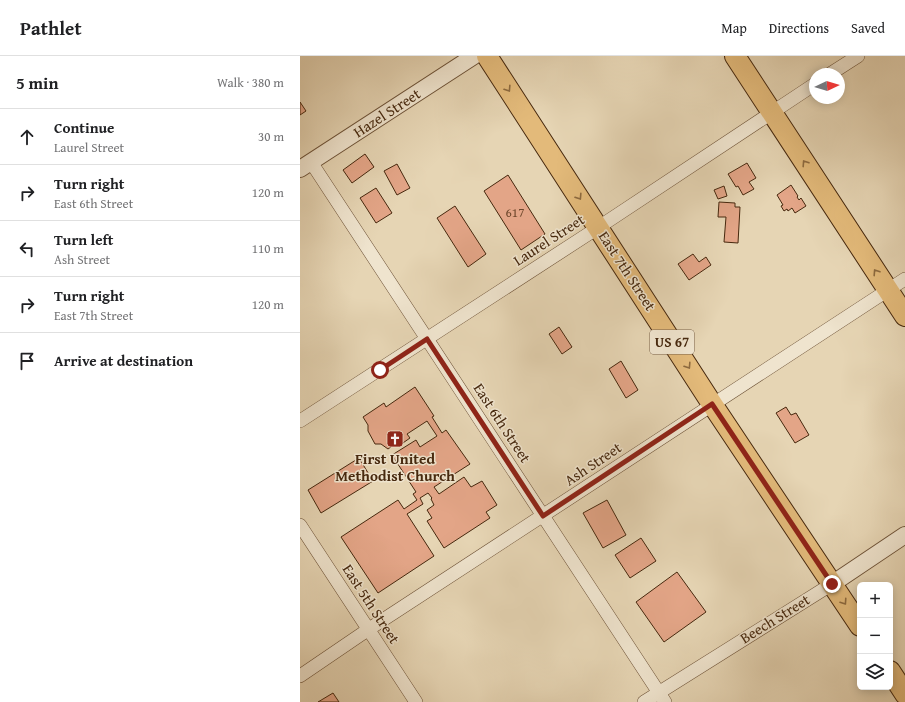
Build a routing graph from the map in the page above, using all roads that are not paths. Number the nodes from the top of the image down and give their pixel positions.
1 (474, 56) edge
2 (487, 56) edge
3 (735, 56) edge
4 (858, 56) edge
5 (839, 68) edge
6 (809, 88) edge
7 (772, 112) junction
8 (305, 166) edge
9 (599, 227) junction
10 (905, 279) edge
11 (888, 290) junction
12 (905, 316) edge
13 (427, 339) junction
14 (712, 404) junction
15 (300, 421) edge
16 (543, 516) junction
17 (300, 525) edge
18 (905, 535) edge
19 (832, 584) junction
20 (857, 622) edge
21 (369, 629) junction
22 (300, 676) edge
23 (893, 676) edge
24 (905, 694) edge
25 (662, 697) edge
26 (416, 702) edge
27 (644, 702) edge

1 - 8 street, Hazel Street
2 -> 9 main road, East 7th Street / US 67
3 - 7 main road
4 - 5 street
6 - 7 street, Laurel Street
7 - 9 street, Laurel Street
11 -> 7 main road
8 - 13 street, East 6th Street
9 - 13 street, Laurel Street
9 -> 14 main road, East 7th Street / US 67
10 - 11 street, Ash Street
11 - 12 main road
11 - 14 street, Ash Street
13 - 15 street, Laurel Street
13 - 16 street, East 6th Street
14 - 16 street, Ash Street
14 - 19 main road, East 7th Street / US 67
16 - 21 street, Ash Street
16 - 25 street, East 6th Street
17 - 21 street, East 5th Street
18 - 19 street, Beech Street
19 -> 20 main road, East 7th Street / US 67
19 - 25 street, Beech Street
21 - 22 street, Ash Street
21 - 26 street, East 5th Street
23 - 24 main road
25 - 27 street, Beech Street

